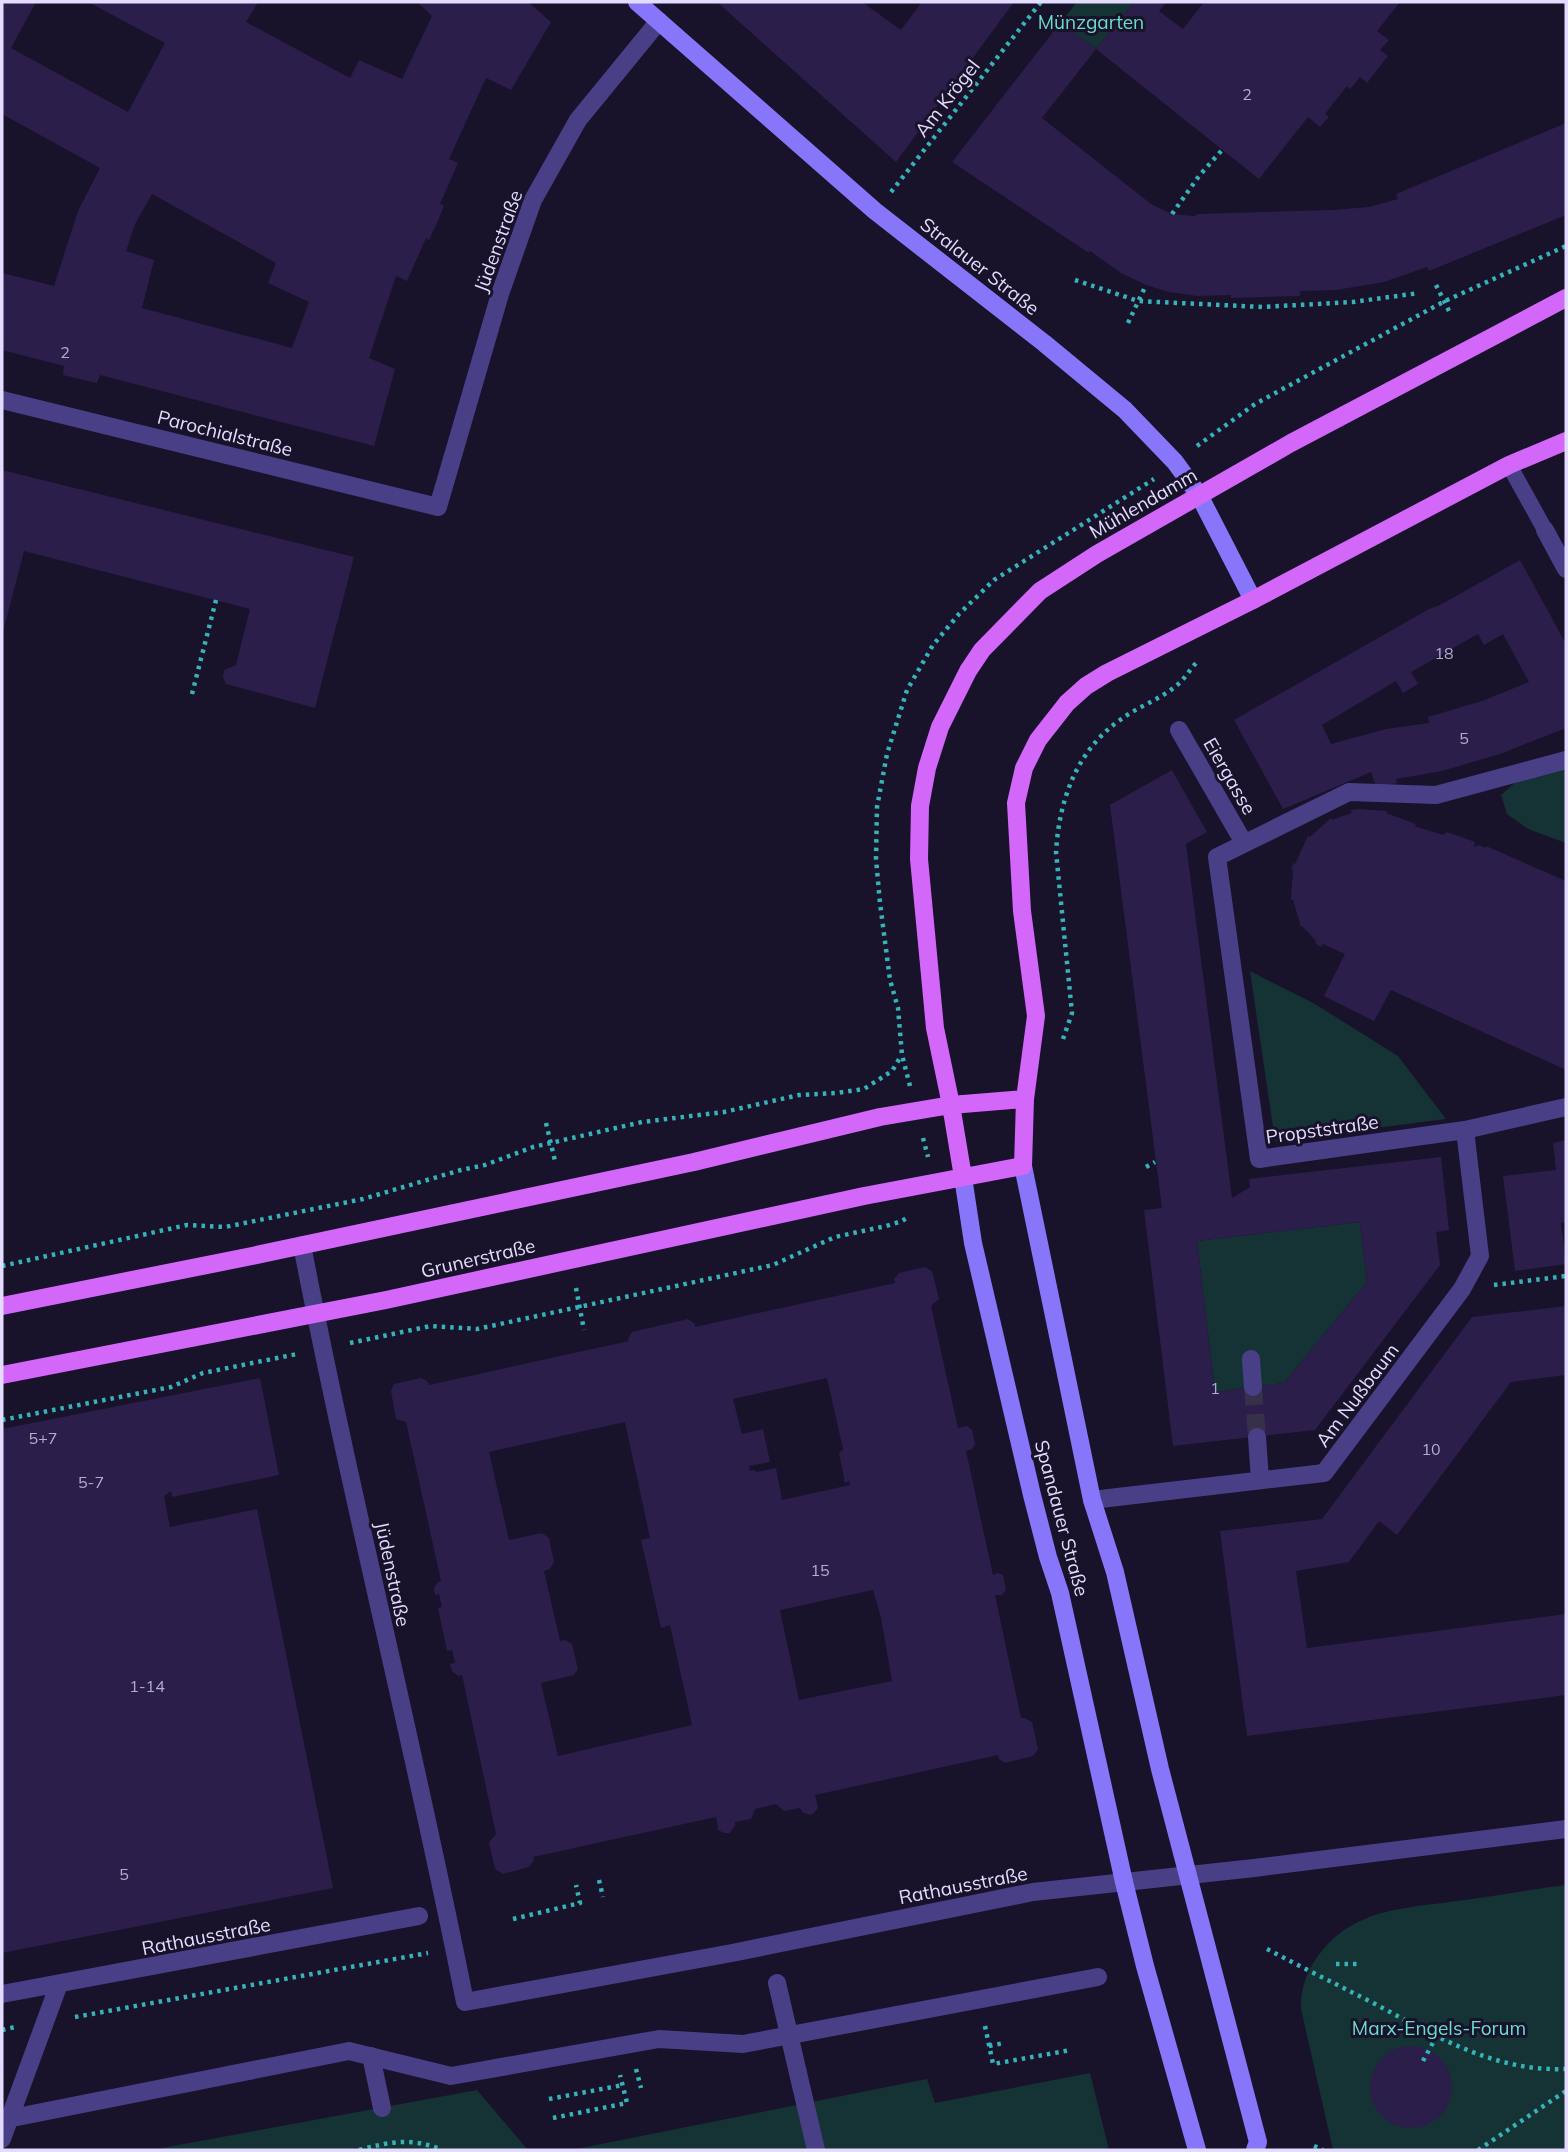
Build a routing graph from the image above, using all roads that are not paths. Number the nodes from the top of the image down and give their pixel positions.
1 (639, 3) edge
2 (659, 21) junction
3 (1566, 298) edge
4 (2, 400) edge
5 (1566, 441) edge
6 (1508, 465) junction
7 (1199, 495) junction
8 (438, 507) joint
9 (1545, 530) joint
10 (1566, 569) edge
11 (1253, 600) junction
12 (1179, 730) dead end
13 (1566, 760) edge
14 (1244, 843) junction
15 (921, 890) joint
16 (1025, 1099) junction
17 (951, 1105) junction
18 (1566, 1107) edge
19 (1465, 1130) junction
20 (1023, 1167) junction
21 (963, 1177) junction
22 (302, 1245) junction
23 (2, 1306) edge
24 (316, 1314) junction
25 (1251, 1359) dead end
26 (2, 1376) edge
27 (1253, 1387) tunnel mouth
28 (1257, 1437) tunnel mouth
29 (1260, 1480) junction
30 (1092, 1500) junction
31 (1566, 1829) edge
32 (1189, 1875) junction
33 (1124, 1882) junction
34 (448, 1910) joint
35 (418, 1916) dead end
36 (1098, 1977) dead end
37 (777, 1983) dead end
38 (59, 1984) junction
39 (2, 1994) edge
40 (789, 2035) junction
41 (371, 2056) junction
42 (382, 2108) dead end
43 (5, 2119) edge
44 (2, 2139) edge
45 (816, 2150) edge
46 (1197, 2150) edge
47 (1255, 2150) edge

1 - 2 main road, Stralauer Straße
2 - 7 main road, Stralauer Straße
2 - 8 street, Jüdenstraße
3 - 7 main road, Mühlendamm
4 - 8 street, Parochialstraße
5 - 6 main road
6 - 9 lane
6 - 11 main road
7 - 11 main road, Stralauer Straße
7 - 15 main road, Mühlendamm
9 - 10 street
11 - 16 main road, Spandauer Straße
12 - 14 street, Eiergasse
13 - 14 street
14 - 19 street, Propststraße
15 - 17 main road, Spandauer Straße
16 - 17 main road
16 - 20 main road, Spandauer Straße
17 - 21 main road, Spandauer Straße
17 - 22 main road
18 - 19 street, Propststraße
19 - 29 street, Am Nußbaum
20 - 21 main road, Grunerstraße
20 - 30 main road, Spandauer Straße
21 - 24 main road, Grunerstraße
21 - 33 main road, Spandauer Straße
22 - 23 main road
22 - 24 street, Jüdenstraße
24 - 26 main road, Grunerstraße
24 - 34 street, Jüdenstraße
25 - 27 street
28 - 29 street
29 - 30 street, Am Nußbaum
30 - 32 main road, Spandauer Straße
31 - 32 street, Rathausstraße
32 - 33 street, Rathausstraße
32 - 47 main road, Spandauer Straße
33 - 34 street, Rathausstraße
33 - 46 main road, Spandauer Straße
35 - 38 street, Rathausstraße
36 - 40 street
37 - 40 street
38 - 39 street, Rathausstraße
38 - 43 street
40 - 41 street
40 - 45 street
41 - 42 street
41 - 43 street
43 - 44 street

